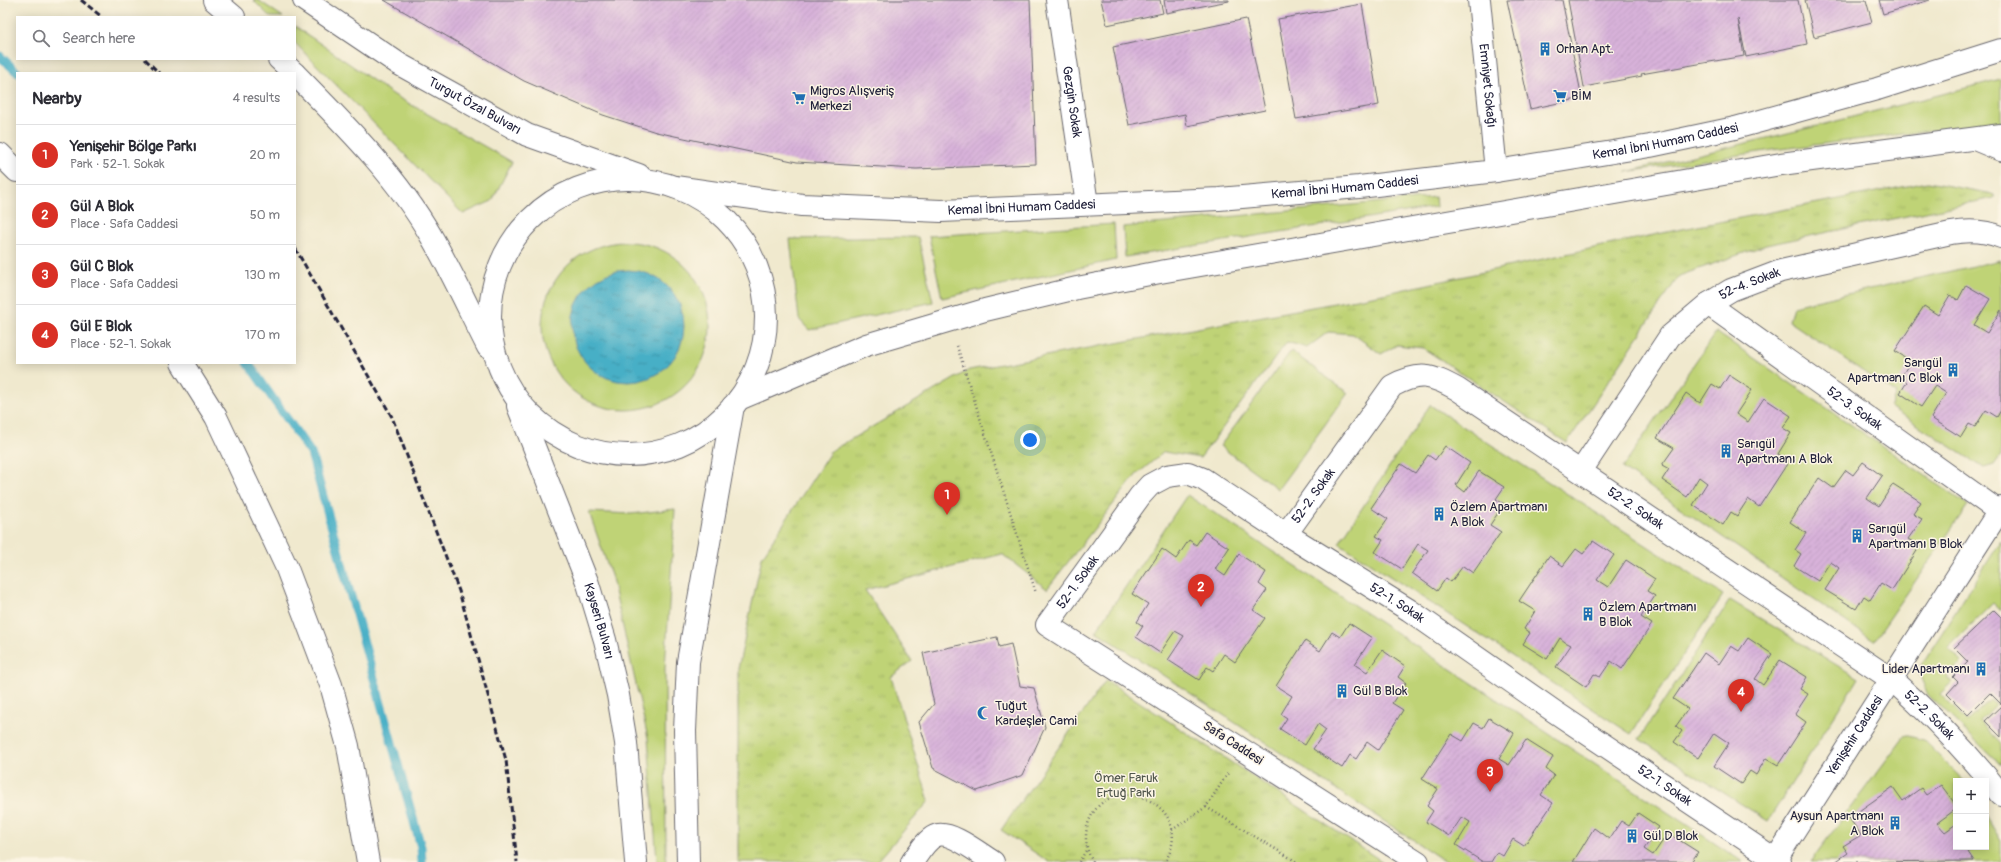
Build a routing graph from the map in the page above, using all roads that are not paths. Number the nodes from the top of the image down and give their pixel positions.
1 (214, 0) edge
2 (304, 0) edge
3 (1057, 0) edge
4 (1479, 0) edge
5 (233, 16) edge
6 (2001, 50) edge
7 (281, 60) edge
8 (292, 72) edge
9 (296, 76) edge
10 (2001, 135) edge
11 (1977, 140) junction
12 (2001, 150) edge
13 (0, 154) edge
14 (16, 170) edge
15 (1496, 171) junction
16 (668, 185) junction
17 (1088, 204) junction
18 (2001, 237) edge
19 (1708, 304) junction
20 (183, 364) edge
21 (509, 386) junction
22 (736, 403) junction
23 (1581, 471) junction
24 (2000, 511) edge
25 (1286, 534) junction
26 (1047, 626) joint
27 (1891, 679) junction
28 (2001, 795) edge
29 (1776, 861) edge
30 (368, 862) edge
31 (636, 862) edge
32 (688, 862) edge
33 (912, 862) edge
34 (993, 862) edge
35 (1418, 862) edge

1 - 5 main road
2 - 16 main road, Turgut Özal Bulvarı
3 - 17 main road, Gezgin Sokak
4 - 15 main road, Emniyet Sokağı
6 - 15 main road, Kemal İbni Humam Caddesi
7 - 8 main road
9 - 21 main road
10 - 11 main road
11 - 12 main road
11 - 22 main road
13 - 14 main road
15 - 17 main road, Kemal İbni Humam Caddesi
16 - 17 main road, Kemal İbni Humam Caddesi
16 - 21 main road
16 - 22 main road
18 - 19 main road, 52-4. Sokak
19 - 23 main road, 52-4. Sokak
19 - 24 main road, 52-3. Sokak
20 - 30 main road
21 - 22 main road
21 - 31 main road, Kayseri Bulvarı
22 - 32 main road
23 - 25 main road, 52-2. Sokak
23 - 27 main road, 52-2. Sokak
24 - 27 main road, Yenişehir Caddesi
25 - 26 main road, 52-1. Sokak
25 - 29 main road, 52-1. Sokak
26 - 35 main road, Safa Caddesi
27 - 28 main road, 52-2. Sokak
27 - 29 main road, Yenişehir Caddesi
33 - 34 main road

